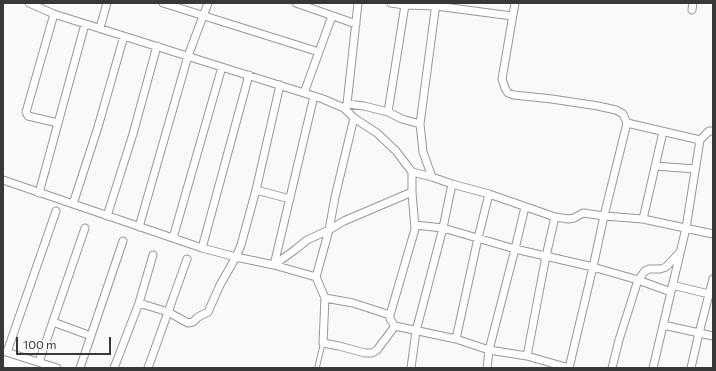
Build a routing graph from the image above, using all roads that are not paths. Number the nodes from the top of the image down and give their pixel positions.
1 (29, 3) edge
2 (107, 3) edge
3 (163, 3) edge
4 (208, 3) edge
5 (296, 3) edge
6 (358, 3) edge
7 (391, 3) edge
8 (515, 3) edge
9 (405, 5) junction
10 (436, 5) edge
11 (54, 14) junction
12 (204, 16) junction
13 (332, 16) junction
14 (512, 16) junction
15 (85, 24) junction
16 (356, 24) junction
17 (100, 28) junction
18 (124, 36) junction
19 (157, 46) junction
20 (319, 52) junction
21 (188, 56) junction
22 (222, 67) junction
23 (249, 76) junction
24 (280, 86) junction
25 (304, 93) junction
26 (314, 96) junction
27 (346, 106) junction
28 (388, 112) junction
29 (354, 118) junction
30 (58, 123) junction
31 (627, 123) junction
32 (420, 124) junction
33 (713, 131) edge
34 (663, 132) junction
35 (700, 140) junction
36 (655, 166) junction
37 (696, 169) junction
38 (412, 172) junction
39 (432, 177) junction
40 (3, 180) edge
41 (452, 184) junction
42 (256, 190) junction
43 (39, 192) junction
44 (412, 192) junction
45 (490, 194) junction
46 (290, 199) junction
47 (73, 204) junction
48 (525, 207) junction
49 (56, 211) dead end
50 (107, 216) junction
51 (604, 216) junction
52 (554, 217) junction
53 (643, 219) junction
54 (414, 225) junction
55 (139, 226) junction
56 (85, 228) dead end
57 (443, 228) junction
58 (686, 228) junction
59 (329, 230) junction
60 (713, 234) edge
61 (173, 238) junction
62 (478, 238) junction
63 (123, 241) dead end
64 (202, 248) junction
65 (516, 249) junction
66 (681, 251) junction
67 (153, 255) dead end
68 (546, 256) junction
69 (236, 257) junction
70 (186, 259) dead end
71 (274, 265) junction
72 (593, 267) junction
73 (316, 277) junction
74 (713, 279) edge
75 (638, 280) junction
76 (672, 289) junction
77 (711, 295) edge
78 (325, 298) junction
79 (139, 303) junction
80 (168, 312) junction
81 (390, 315) junction
82 (52, 322) junction
83 (663, 324) junction
84 (395, 326) junction
85 (416, 331) junction
86 (699, 333) junction
87 (91, 336) junction
88 (713, 336) edge
89 (456, 339) junction
90 (324, 343) junction
91 (489, 350) junction
92 (5, 351) edge
93 (526, 356) junction
94 (39, 362) junction
95 (54, 368) edge
96 (80, 368) edge
97 (114, 368) edge
98 (148, 368) edge
99 (317, 368) edge
100 (411, 368) edge
101 (487, 368) edge
102 (612, 368) edge
103 (653, 368) edge
104 (691, 368) edge

1 - 11 street
2 - 17 street
3 - 12 street
4 - 12 street
5 - 13 street
6 - 16 street
7 - 9 street
8 - 14 street
9 - 10 street
9 - 28 street
10 - 14 street
10 - 32 street
11 - 15 street
11 - 30 street
12 - 20 street
12 - 21 street
13 - 16 street
13 - 20 street
14 - 31 street
15 - 17 street
15 - 30 street
16 - 27 street
17 - 18 street
18 - 19 street
18 - 47 street
19 - 21 street
19 - 50 street
20 - 25 street
21 - 22 street
21 - 55 street
22 - 23 street
22 - 61 street
23 - 24 street
23 - 64 street
24 - 25 street
24 - 42 street
25 - 26 street
26 - 27 street
26 - 46 street
27 - 28 street
27 - 29 street
28 - 32 street
29 - 38 street
29 - 59 street
30 - 43 street
31 - 34 street
31 - 51 street
32 - 39 street
33 - 35 street
34 - 35 street
34 - 36 street
35 - 37 street
36 - 37 street
36 - 53 street
37 - 58 street
38 - 39 street
38 - 44 street
39 - 41 street
40 - 43 street
41 - 45 street
41 - 57 street
42 - 46 street
42 - 69 street
43 - 47 street
44 - 54 street
44 - 59 street
45 - 48 street
45 - 62 street
46 - 71 street
47 - 50 street
48 - 52 street
48 - 65 street
49 - 92 street
50 - 55 street
51 - 52 street
51 - 53 street
51 - 72 street
52 - 68 street
53 - 58 street
54 - 57 street
54 - 81 street
55 - 61 street
56 - 82 street
57 - 62 street
57 - 85 street
58 - 60 street
58 - 66 street
59 - 71 street
59 - 73 street
61 - 64 street
62 - 65 street
62 - 89 street
63 - 87 street
64 - 69 street
65 - 68 street
65 - 91 street
66 - 75 street
66 - 76 street
67 - 79 street
68 - 72 street
68 - 93 street
69 - 71 street
69 - 80 street
70 - 80 street
71 - 73 street
72 - 75 street
72 - 93 street
73 - 78 street
74 - 77 street
75 - 76 street
75 - 102 street
76 - 77 street
76 - 83 street
77 - 86 street
78 - 81 street
78 - 90 street
79 - 80 street
79 - 97 street
80 - 98 street
81 - 84 street
82 - 87 street
82 - 94 street
83 - 86 street
83 - 103 street
84 - 85 street
84 - 90 street
85 - 89 street
85 - 100 street
86 - 88 street
86 - 104 street
87 - 96 street
89 - 91 street
90 - 99 lane
91 - 93 street
91 - 101 street
92 - 94 street
94 - 95 street

